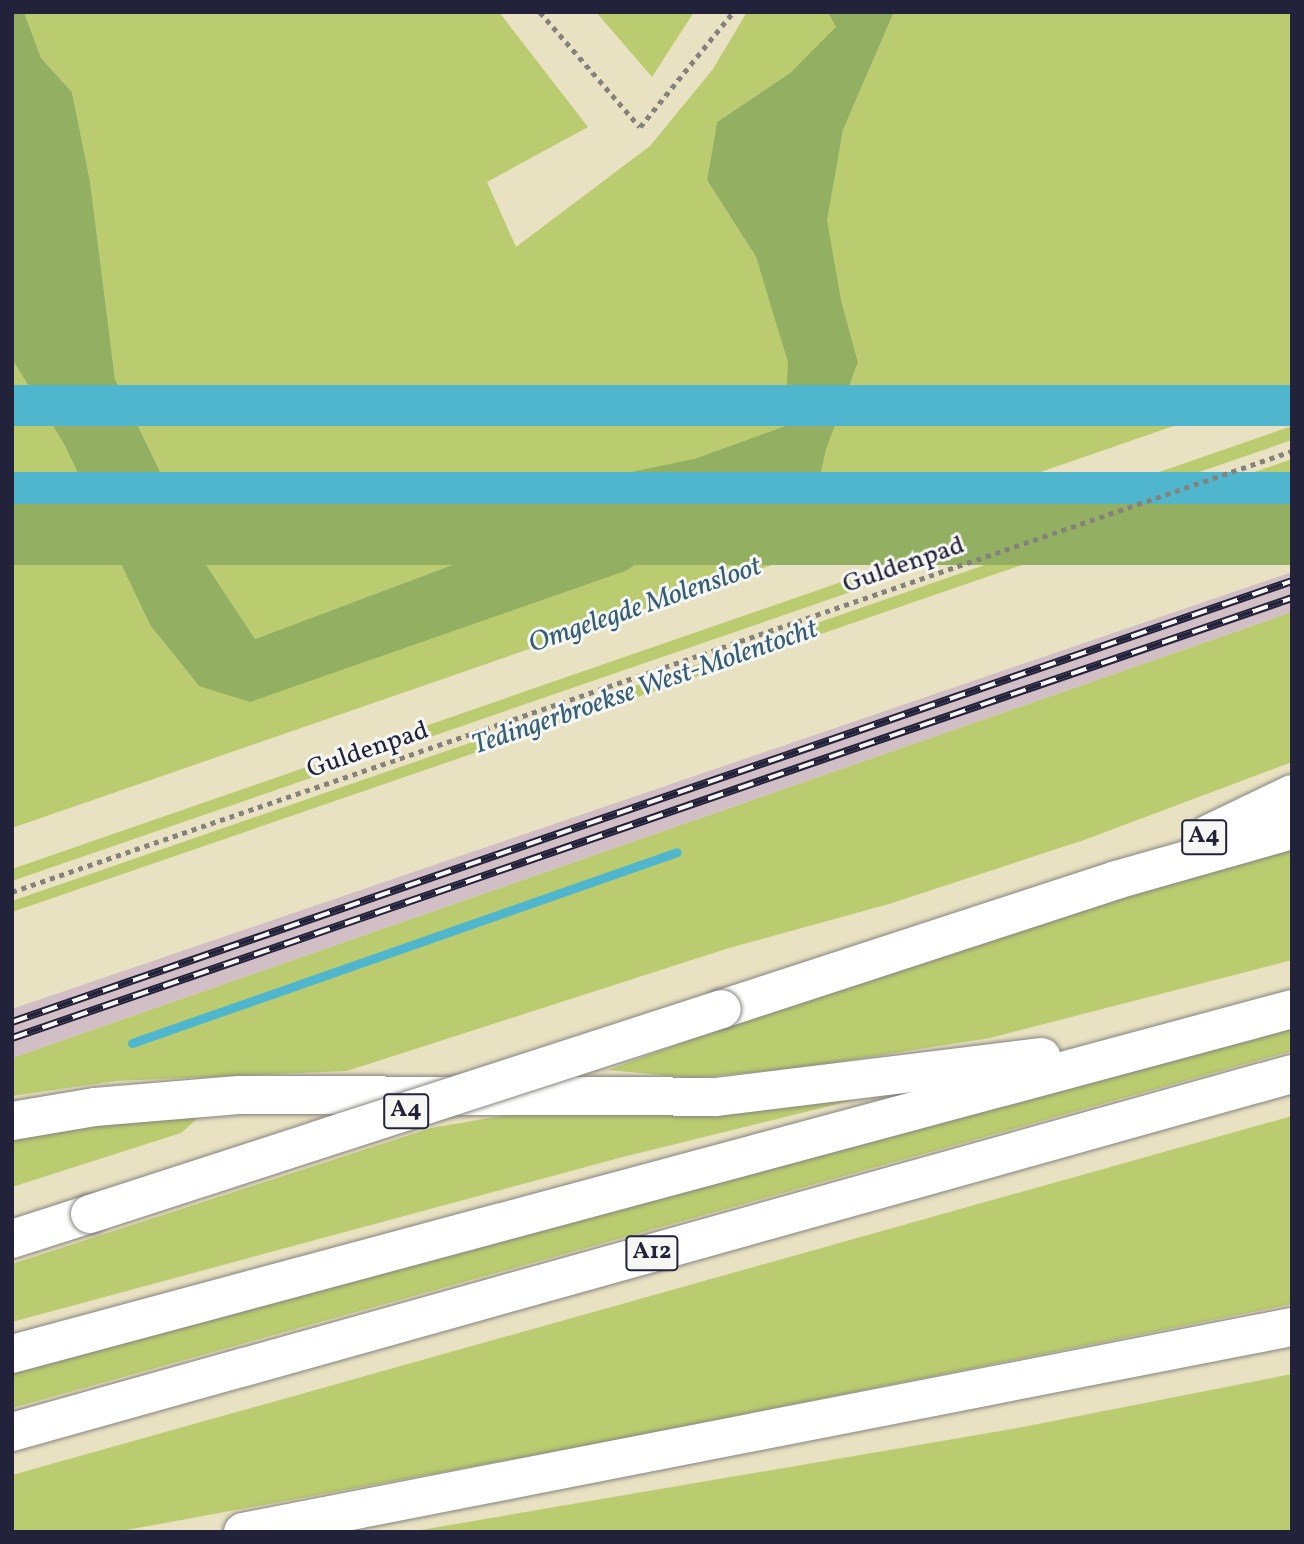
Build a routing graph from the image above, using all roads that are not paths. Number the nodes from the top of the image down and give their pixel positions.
1 (1292, 794) edge
2 (1292, 830) edge
3 (1116, 880) junction
4 (1292, 1009) edge
5 (1194, 1037) junction
6 (1292, 1074) edge
7 (12, 1121) edge
8 (12, 1239) edge
9 (1292, 1327) edge
10 (1292, 1345) edge
11 (12, 1354) edge
12 (1101, 1367) junction
13 (12, 1432) edge
14 (243, 1532) edge

1 - 3 highway, A4
2 - 3 highway, A4
3 - 8 highway, A4, bridge
4 - 5 highway
5 - 7 highway
5 - 11 highway
6 - 13 highway, A12
9 - 12 highway
10 - 12 highway
12 - 14 highway

